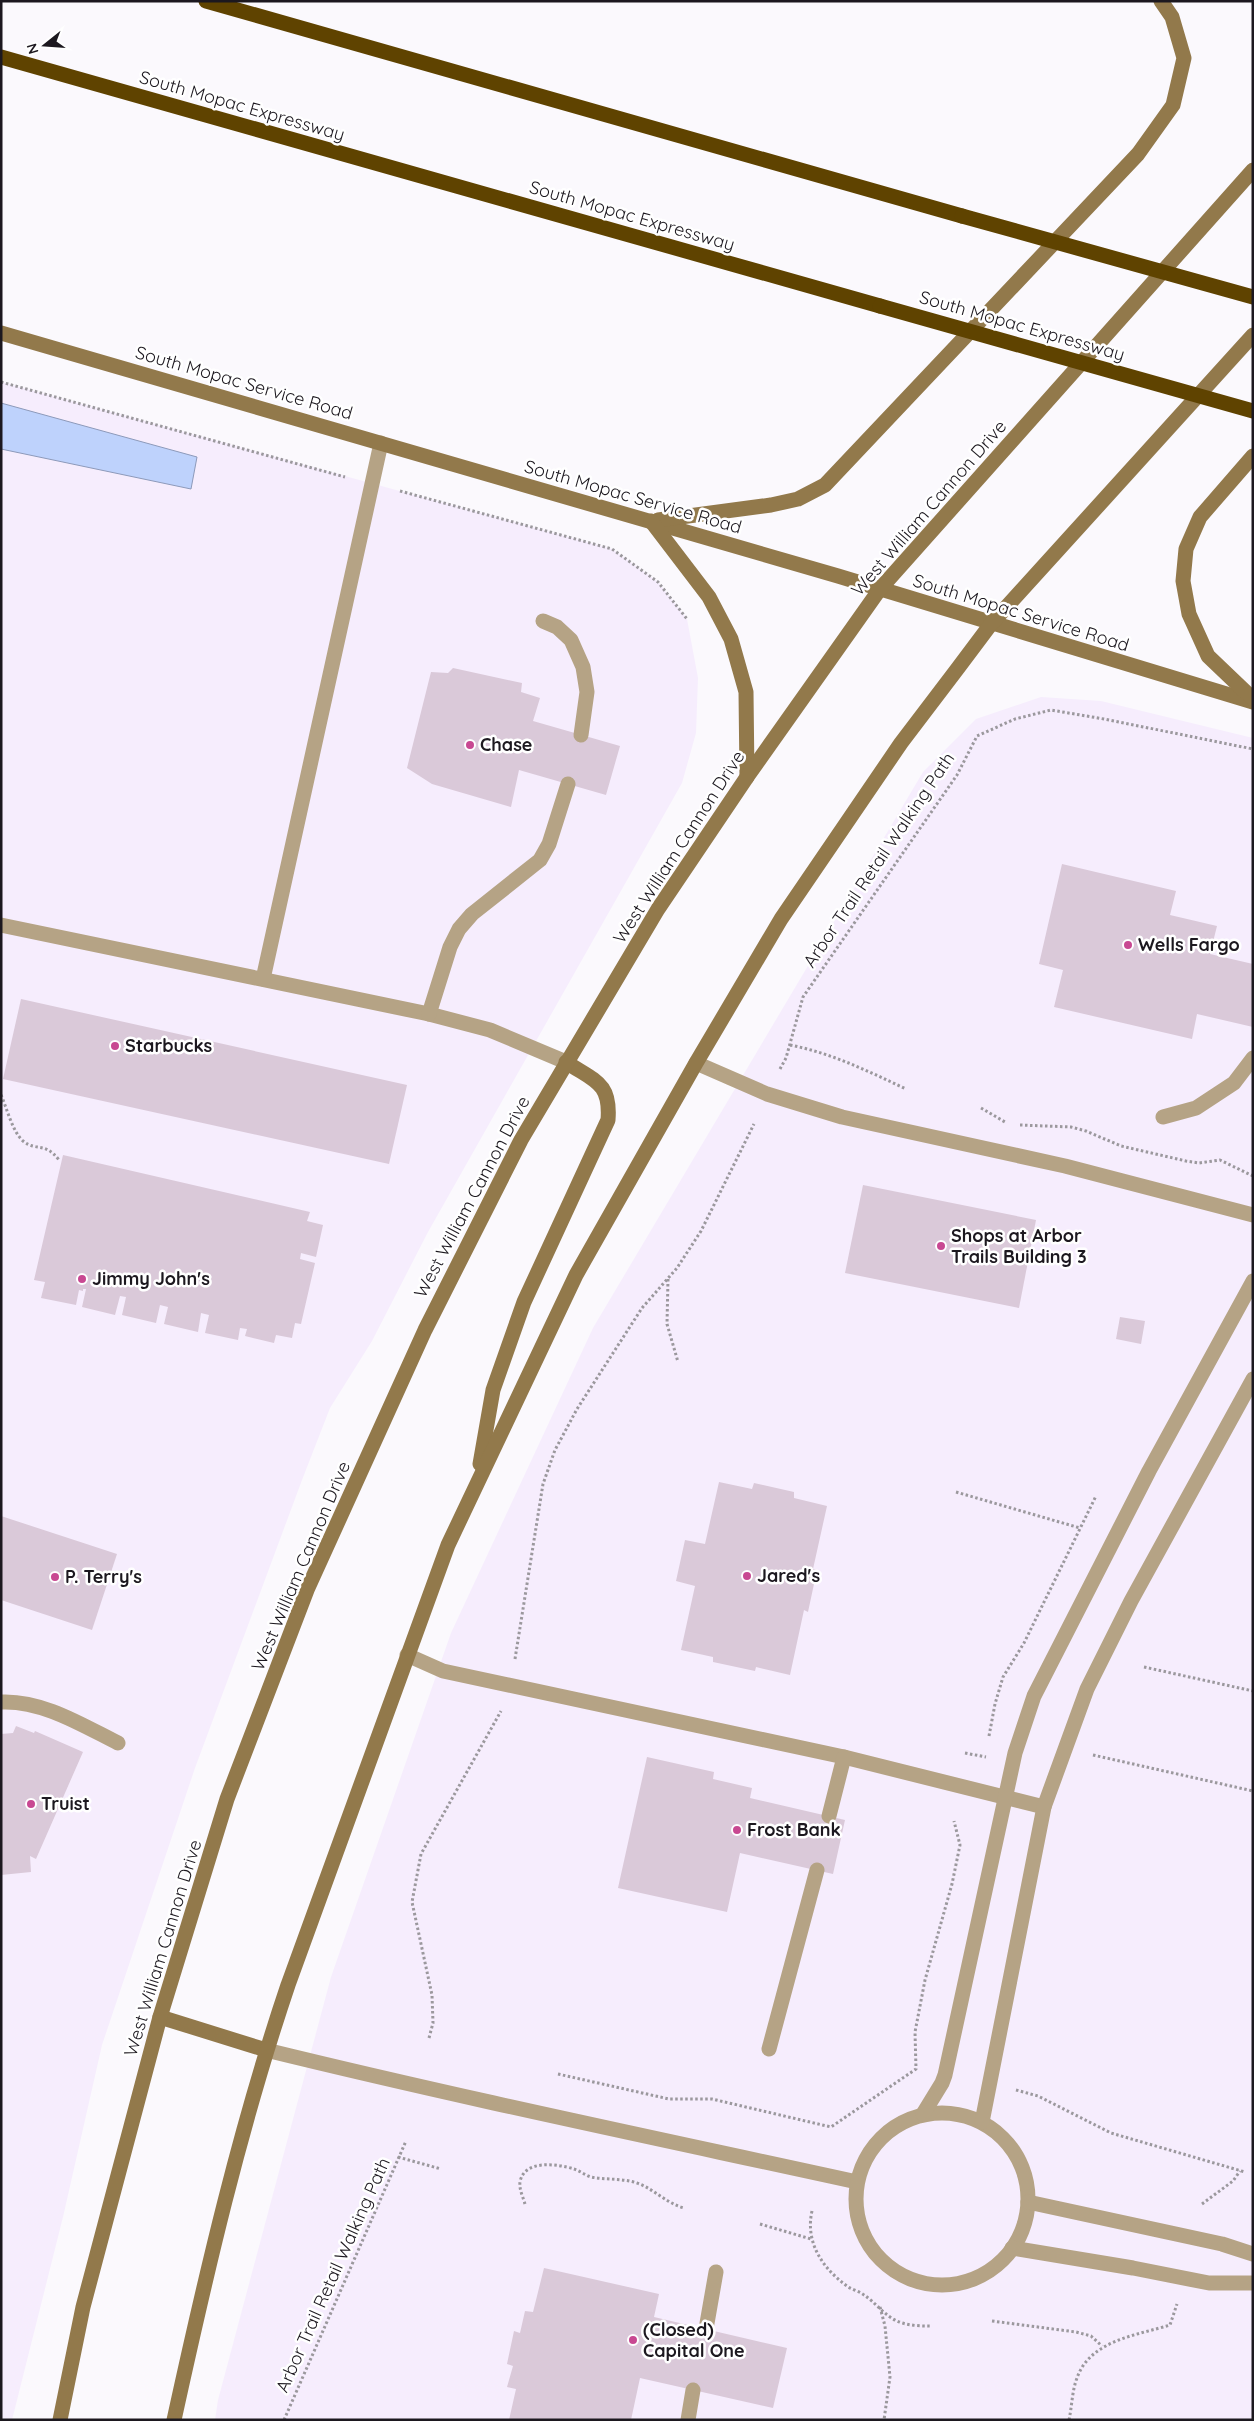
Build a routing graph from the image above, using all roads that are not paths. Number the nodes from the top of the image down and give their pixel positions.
1 (206, 1) edge
2 (1161, 1) edge
3 (1, 58) edge
4 (1253, 170) edge
5 (1253, 297) edge
6 (1, 332) edge
7 (1253, 335) edge
8 (1253, 411) edge
9 (381, 443) junction
10 (1253, 456) edge
11 (651, 521) junction
12 (880, 589) junction
13 (543, 621) dead end
14 (991, 624) junction
15 (1253, 701) edge
16 (581, 735) dead end
17 (747, 777) junction
18 (568, 784) dead end
19 (1, 925) edge
20 (263, 979) junction
21 (429, 1014) junction
22 (1253, 1058) edge
23 (566, 1062) junction
24 (696, 1063) junction
25 (1163, 1117) dead end
26 (1253, 1215) edge
27 (1253, 1281) edge
28 (1253, 1379) edge
29 (477, 1483) junction
30 (407, 1655) junction
31 (1, 1702) edge
32 (118, 1742) dead end
33 (844, 1757) junction
34 (1005, 1799) junction
35 (1044, 1807) junction
36 (829, 1816) dead end
37 (817, 1870) dead end
38 (160, 2017) junction
39 (769, 2049) dead end
40 (266, 2050) junction
41 (923, 2114) junction
42 (982, 2122) junction
43 (857, 2182) junction
44 (1028, 2202) junction
45 (1012, 2248) junction
46 (1253, 2254) edge
47 (716, 2272) dead end
48 (1253, 2283) edge
49 (706, 2329) dead end
50 (693, 2390) dead end
51 (60, 2420) edge
52 (174, 2420) edge
53 (688, 2420) edge

1 - 5 highway, bridge
2 - 11 main road
3 - 8 highway, South Mopac Expressway, bridge
4 - 12 main road, West William Cannon Drive
6 - 9 main road, South Mopac Service Road
7 - 14 main road
9 - 11 main road, South Mopac Service Road
9 - 20 lane
10 - 15 main road
11 - 12 main road, South Mopac Service Road
11 - 17 main road
12 - 14 main road, South Mopac Service Road
12 - 17 main road, West William Cannon Drive
13 - 16 lane
14 - 15 main road, South Mopac Service Road
14 - 24 main road
17 - 23 main road, West William Cannon Drive
18 - 21 lane
19 - 20 lane
20 - 21 lane
21 - 23 lane
22 - 25 lane
23 - 29 main road
23 - 38 main road, West William Cannon Drive
24 - 26 lane
24 - 29 main road
27 - 34 lane
28 - 35 lane
29 - 30 main road
30 - 33 lane
30 - 40 main road
31 - 32 lane
33 - 34 lane
33 - 36 lane
34 - 35 lane
34 - 41 lane
35 - 42 lane
37 - 39 lane
38 - 40 main road
38 - 51 main road, West William Cannon Drive
40 - 43 lane
40 - 52 main road
41 - 42 lane
41 - 43 lane
42 - 44 lane
43 - 45 lane
44 - 45 lane
44 - 46 lane
45 - 48 lane
47 - 49 lane
50 - 53 lane

